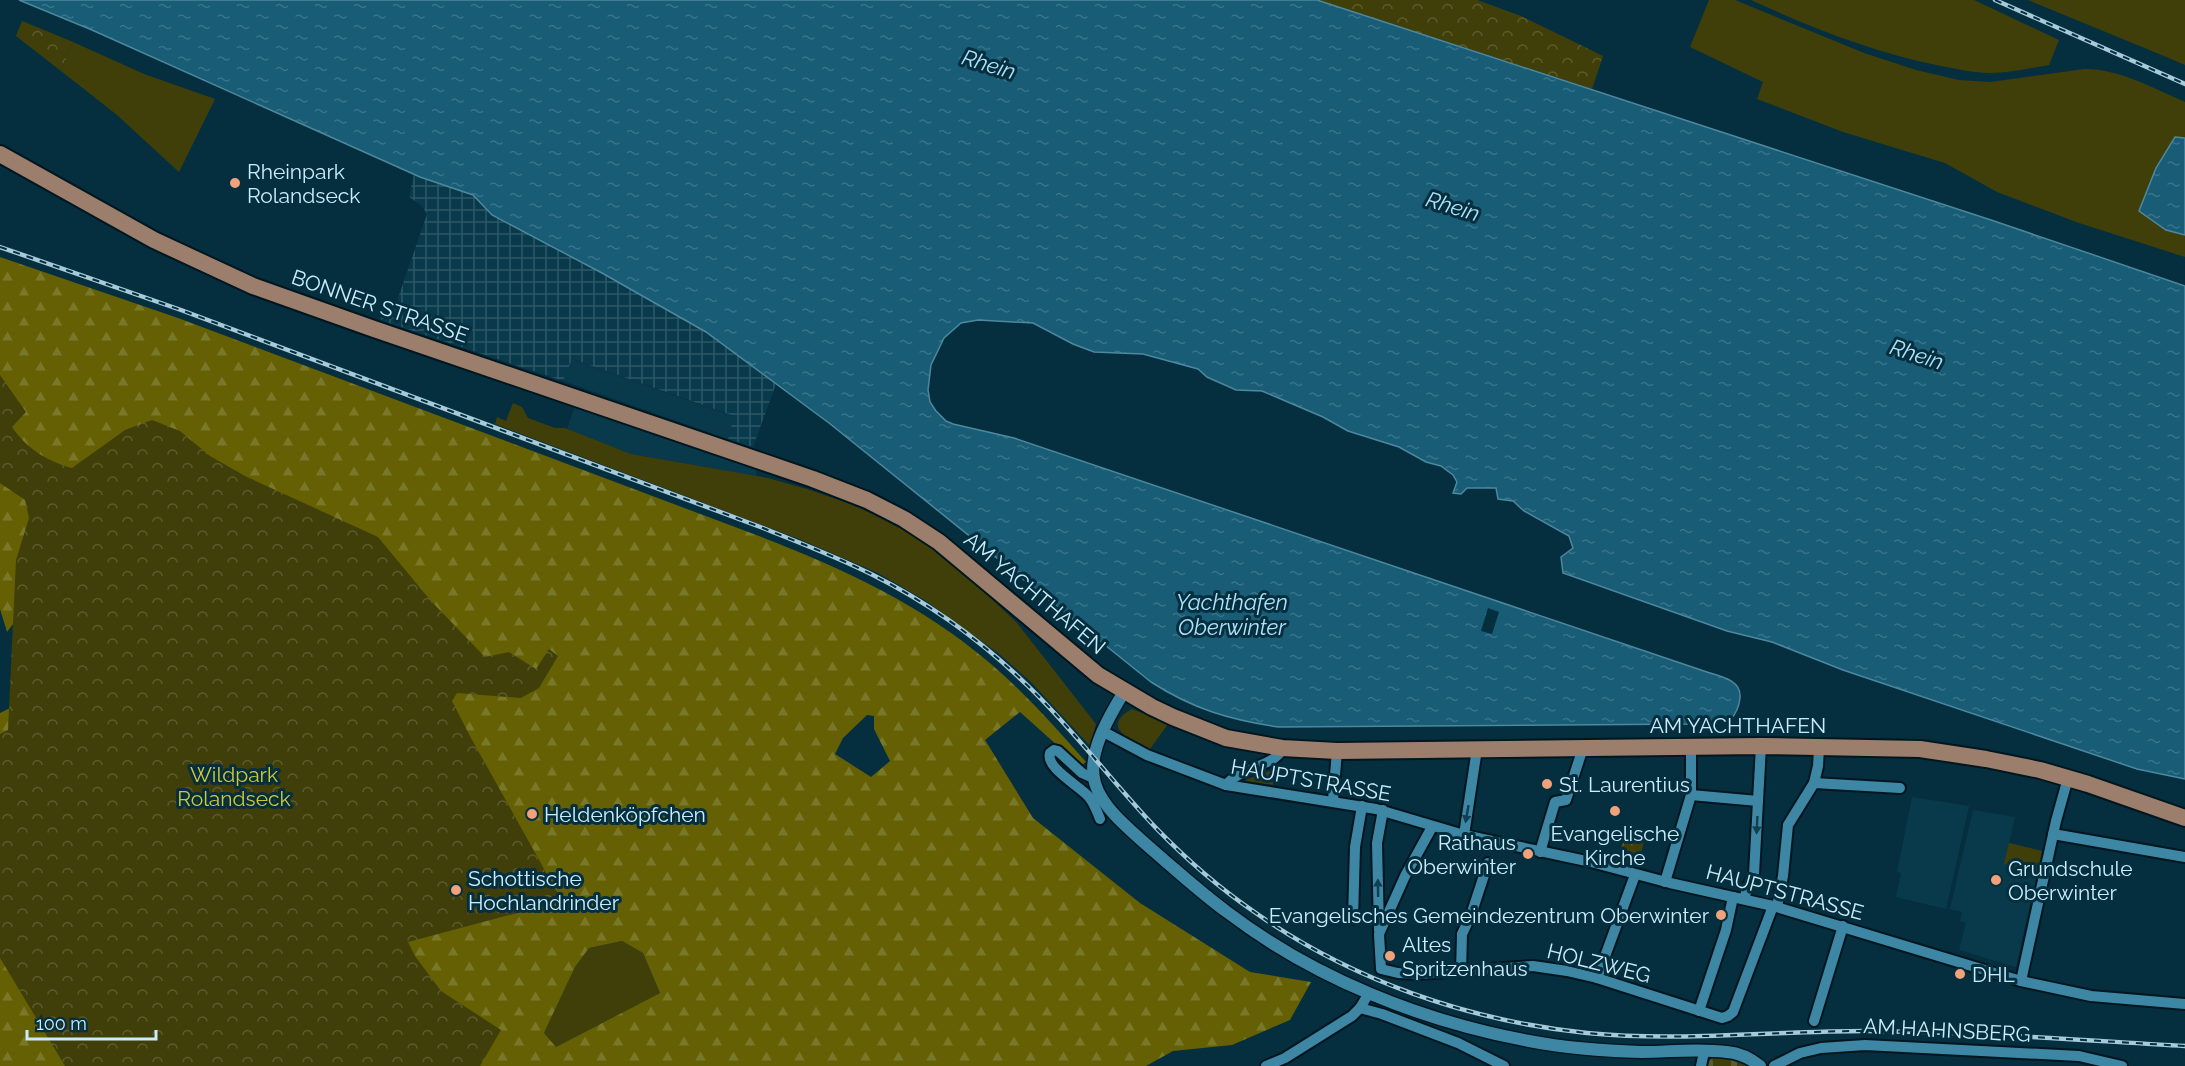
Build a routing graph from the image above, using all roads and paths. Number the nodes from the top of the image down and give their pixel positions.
1 (0, 154) edge
2 (762, 461) joint
3 (1124, 692) junction
4 (1102, 730) junction
5 (1761, 746) junction
6 (1691, 747) junction
7 (1282, 748) junction
8 (1583, 748) junction
9 (1819, 748) junction
10 (1477, 749) junction
11 (1338, 751) junction
12 (1093, 778) junction
13 (2068, 778) junction
14 (1814, 783) junction
15 (1226, 785) junction
16 (1900, 788) dead end
17 (1691, 795) junction
18 (1333, 800) junction
19 (1758, 801) junction
20 (1362, 806) junction
21 (1383, 810) junction
22 (2185, 818) edge
23 (1100, 819) dead end
24 (1432, 827) junction
25 (2053, 834) junction
26 (1464, 835) junction
27 (1536, 851) junction
28 (2185, 857) edge
29 (1488, 863) dead end
30 (1635, 874) junction
31 (1665, 882) junction
32 (1739, 898) junction
33 (1775, 906) junction
34 (1353, 919) dead end
35 (1843, 926) junction
36 (1379, 934) junction
37 (1461, 972) junction
38 (1597, 978) junction
39 (2021, 981) junction
40 (1369, 993) junction
41 (2185, 1004) edge
42 (1360, 1008) junction
43 (1699, 1011) junction
44 (1814, 1021) dead end
45 (1704, 1052) junction
46 (1266, 1066) edge
47 (1504, 1066) edge
48 (1701, 1066) edge
49 (1760, 1066) edge
50 (1774, 1066) edge
51 (2122, 1066) edge

1 - 2 main road, BONNER STRASSE
2 - 3 main road, AM YACHTHAFEN
3 - 4 street
3 - 7 main road, AM YACHTHAFEN
4 - 12 street
4 - 15 street, HAUPTSTRASSE
5 - 6 main road, AM YACHTHAFEN
5 - 9 main road, AM YACHTHAFEN
5 - 19 street
6 - 8 main road, AM YACHTHAFEN
6 - 17 street
7 - 11 main road, AM YACHTHAFEN
7 - 15 street
8 - 10 main road, AM YACHTHAFEN
8 - 27 street
9 - 13 main road, AM YACHTHAFEN
9 - 14 street
10 - 11 main road, AM YACHTHAFEN
10 -> 26 street
11 - 18 street
12 - 23 street
12 - 40 street
13 - 22 main road, AM YACHTHAFEN
13 - 25 street
14 - 16 street
14 - 33 street
15 - 18 street, HAUPTSTRASSE
17 - 19 street
17 - 31 street
18 - 20 street, HAUPTSTRASSE
19 -> 32 street
20 - 21 street, HAUPTSTRASSE
20 - 34 street
21 - 24 street, HAUPTSTRASSE
36 -> 21 street
24 - 26 street, HAUPTSTRASSE
24 - 36 street
25 - 28 street
25 - 39 street
26 - 27 street, HAUPTSTRASSE
27 - 30 street, HAUPTSTRASSE
29 - 37 street
30 - 31 street, HAUPTSTRASSE
30 - 38 street
31 - 32 street, HAUPTSTRASSE
32 - 33 street, HAUPTSTRASSE
32 - 43 street
33 - 35 street, HAUPTSTRASSE
33 - 43 street, HOLZWEG
35 - 39 street, HAUPTSTRASSE
35 - 44 street
36 - 37 street, HOLZWEG
37 - 38 street, HOLZWEG
38 - 43 street, HOLZWEG
39 - 41 street, HAUPTSTRASSE
40 - 42 street
40 - 45 street
42 - 46 street
42 - 47 street
45 - 48 street
45 - 49 street
50 - 51 street, AM HAHNSBERG

